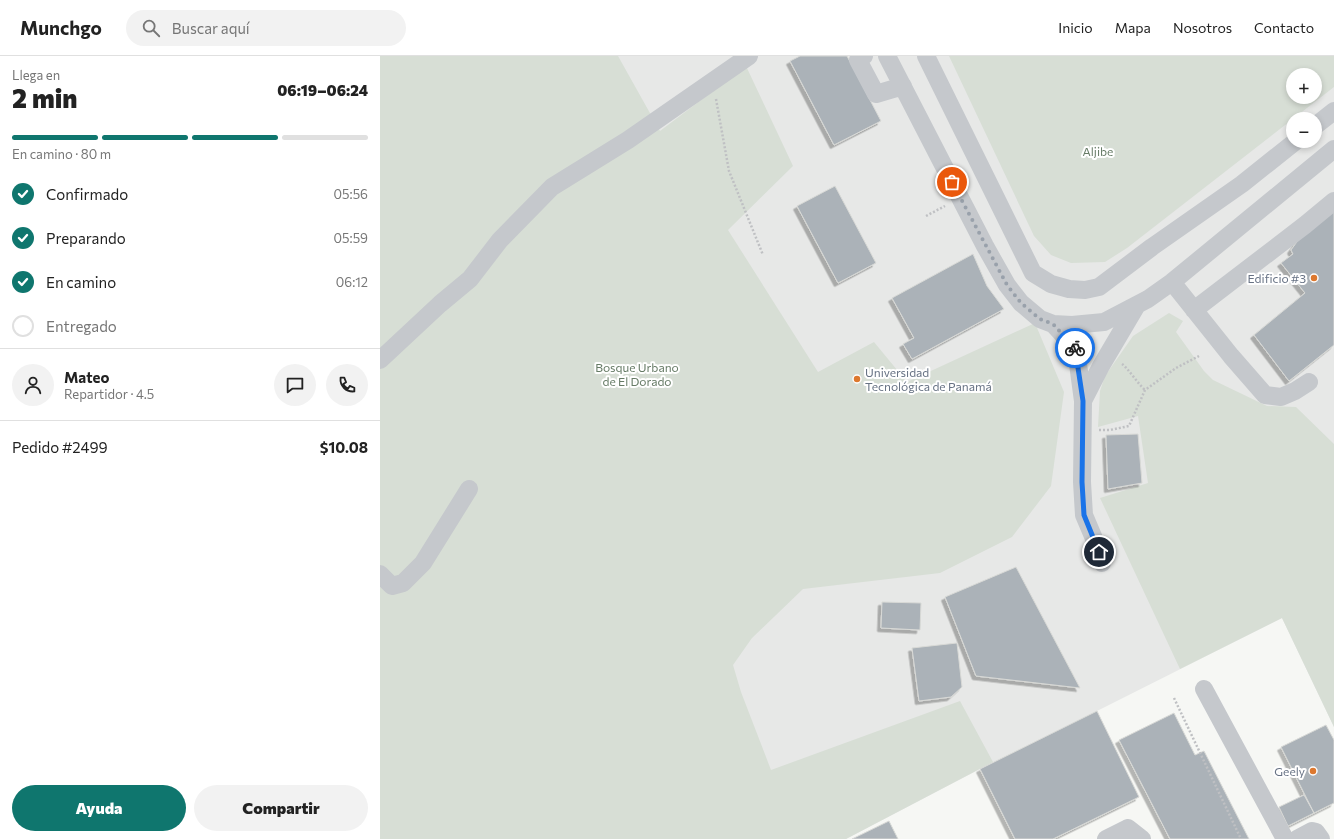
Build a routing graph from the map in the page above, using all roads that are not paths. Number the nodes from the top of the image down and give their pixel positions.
1 (749, 56) edge
2 (864, 56) edge
3 (887, 56) edge
4 (926, 56) edge
5 (903, 86) junction
6 (1334, 111) edge
7 (1322, 120) edge
8 (1287, 148) edge
9 (1334, 149) edge
10 (1334, 201) edge
11 (1172, 282) junction
12 (1137, 305) junction
13 (1194, 310) junction
14 (1053, 324) junction
15 (380, 360) edge
16 (1309, 382) dead end
17 (1083, 401) junction
18 (469, 488) dead end
19 (1102, 563) dead end
20 (380, 574) edge
21 (1204, 689) dead end
22 (1135, 835) edge
23 (1106, 839) edge
24 (1285, 839) edge
25 (1297, 839) edge
26 (1321, 839) edge

1 - 15 street
2 - 5 street
3 - 5 street
4 - 8 street
5 - 14 street
6 - 7 street
9 - 11 street
10 - 13 street
11 - 12 street
11 - 13 street
12 - 14 street
12 - 17 street
13 - 16 street
14 - 17 street
17 - 19 street
18 - 20 street
21 - 24 street
22 - 23 street
25 - 26 street

